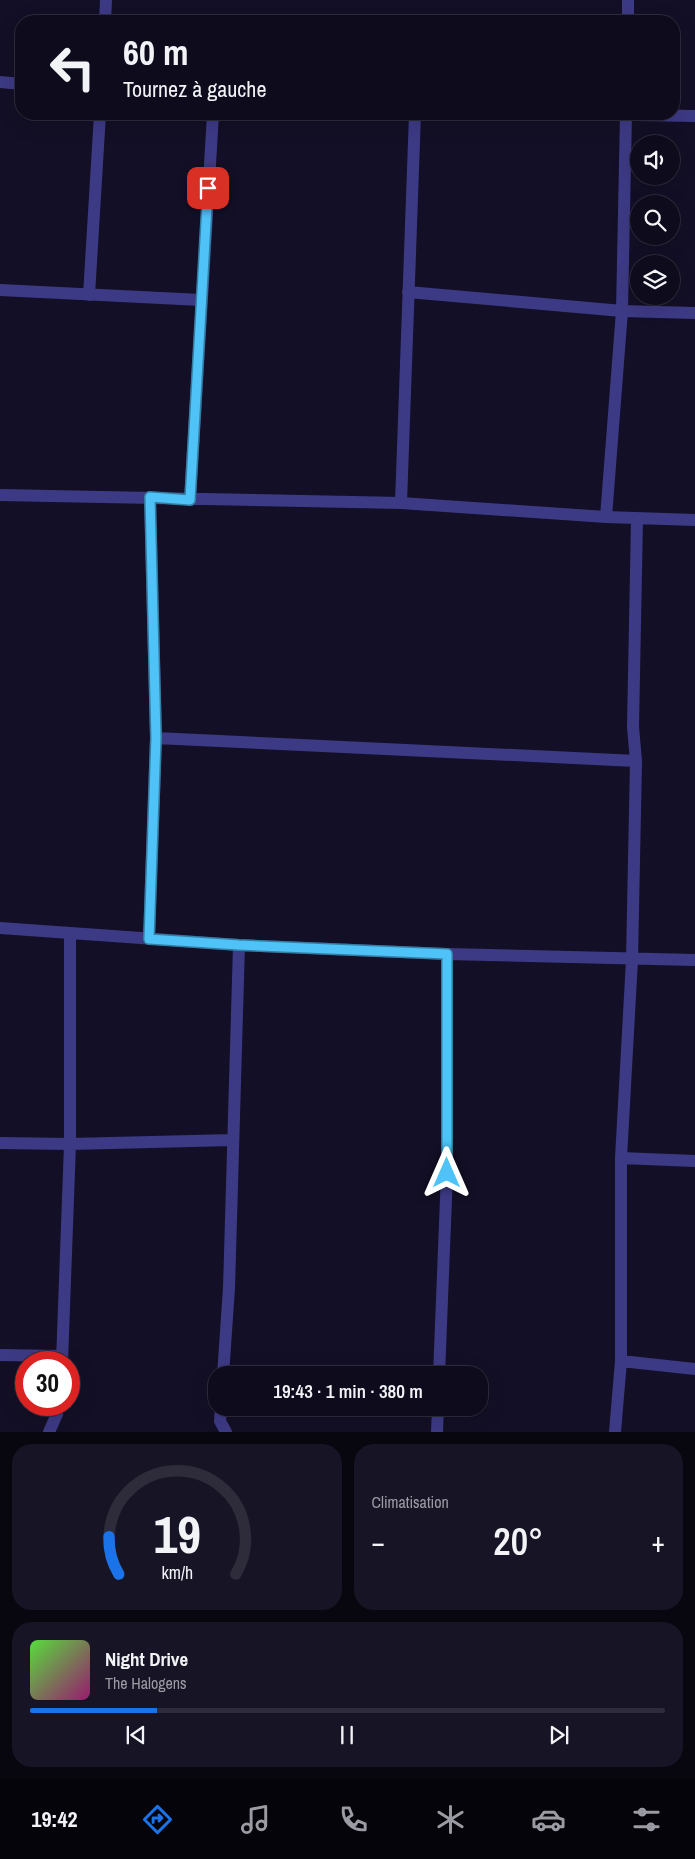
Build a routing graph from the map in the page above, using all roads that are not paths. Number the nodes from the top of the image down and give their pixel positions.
1 (106, 0) edge
2 (628, 0) edge
3 (105, 15) edge
4 (628, 15) edge
5 (0, 82) edge
6 (15, 83) edge
7 (680, 116) edge
8 (695, 116) edge
9 (100, 120) edge
10 (213, 120) edge
11 (415, 120) edge
12 (626, 120) edge
13 (0, 290) edge
14 (408, 292) junction
15 (89, 295) junction
16 (201, 300) junction
17 (622, 311) junction
18 (695, 313) edge
19 (0, 495) edge
20 (150, 497) junction
21 (190, 500) junction
22 (400, 504) junction
23 (606, 517) junction
24 (637, 519) junction
25 (695, 520) edge
26 (156, 738) junction
27 (636, 761) junction
28 (0, 928) edge
29 (70, 933) junction
30 (149, 939) junction
31 (239, 945) junction
32 (447, 954) junction
33 (632, 960) junction
34 (695, 960) edge
35 (233, 1140) junction
36 (0, 1143) edge
37 (70, 1144) junction
38 (621, 1158) junction
39 (695, 1161) edge
40 (62, 1351) edge
41 (0, 1354) edge
42 (15, 1355) edge
43 (621, 1361) junction
44 (224, 1366) edge
45 (439, 1366) edge
46 (695, 1369) edge
47 (56, 1416) edge
48 (220, 1416) edge
49 (438, 1416) edge
50 (49, 1432) edge
51 (226, 1432) edge
52 (437, 1432) edge
53 (615, 1432) edge

1 - 3 street
2 - 4 street
5 - 6 street
7 - 8 street
9 - 15 street
10 - 16 street
11 - 14 street
12 - 17 street
13 - 15 street
14 - 17 street
14 - 22 street
15 - 16 street
16 - 21 street
17 - 18 street
17 - 23 street
19 - 20 street
20 - 21 street
20 - 26 street
21 - 22 street
22 - 23 street
23 - 24 street
24 - 25 street
24 - 27 street
26 - 27 street
26 - 30 street
27 - 33 street
28 - 29 street
29 - 30 street
29 - 37 street
30 - 31 street
31 - 32 street
31 - 35 street
32 - 33 street
32 - 45 street
33 - 34 street
33 - 38 street
35 - 37 street
35 - 44 street
36 - 37 street
37 - 40 street
38 - 39 street
38 - 43 street
41 - 42 street
43 - 46 street
43 - 53 street
47 - 50 street
48 - 51 street
49 - 52 street

